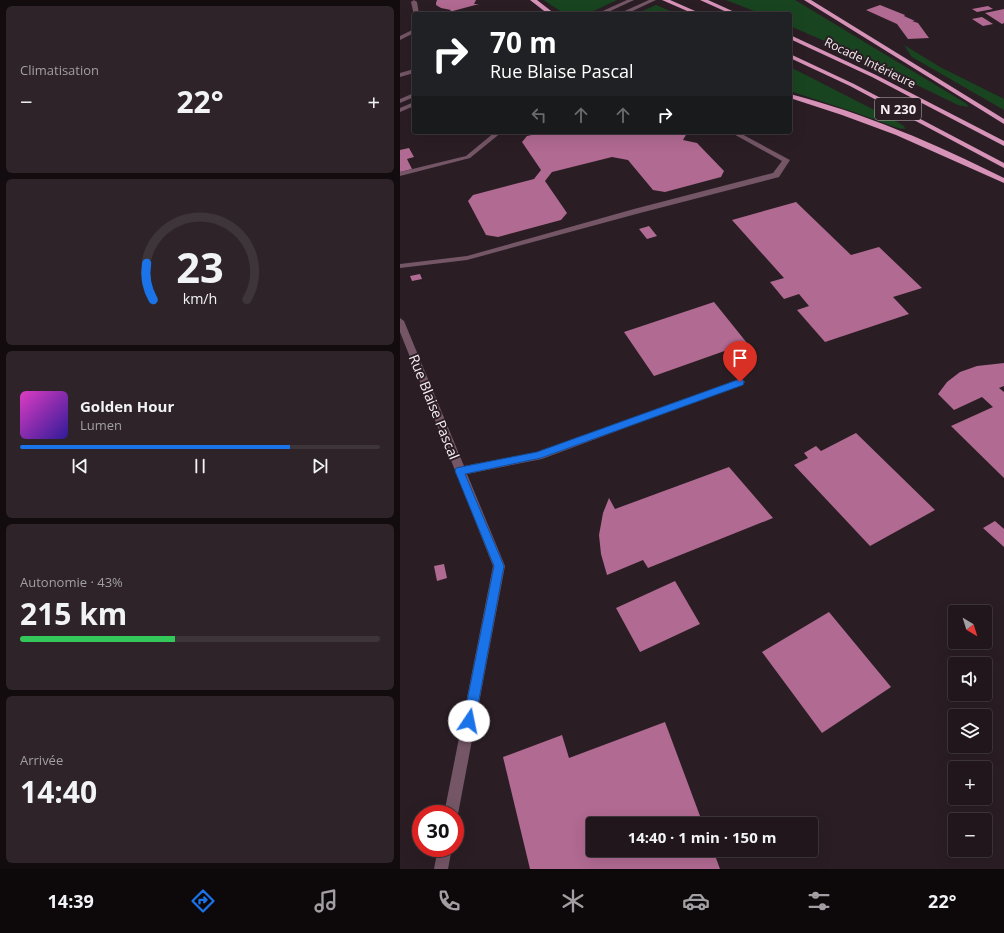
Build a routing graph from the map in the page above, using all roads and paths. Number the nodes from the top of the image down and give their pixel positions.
1 (533, 0) edge
2 (631, 0) edge
3 (653, 0) edge
4 (665, 0) edge
5 (703, 0) edge
6 (807, 0) edge
7 (414, 2) dead end
8 (416, 12) edge
9 (549, 12) edge
10 (607, 12) edge
11 (626, 12) edge
12 (693, 12) edge
13 (731, 12) edge
14 (412, 32) edge
15 (400, 38) edge
16 (792, 38) edge
17 (792, 57) edge
18 (412, 72) edge
19 (400, 75) edge
20 (412, 96) edge
21 (792, 97) edge
22 (400, 101) edge
23 (412, 105) edge
24 (400, 110) edge
25 (1004, 122) edge
26 (497, 134) edge
27 (737, 134) edge
28 (1004, 144) edge
29 (1004, 166) edge
30 (400, 174) edge
31 (1004, 181) edge
32 (400, 266) edge
33 (400, 321) edge
34 (740, 382) dead end
35 (460, 471) junction
36 (453, 805) edge
37 (443, 857) edge
38 (440, 869) edge

1 - 9 highway
2 - 10 street
3 - 11 street
4 - 12 highway
5 - 13 highway
6 - 25 highway
7 - 8 street
14 - 15 street
16 - 28 highway, Rocade Intérieure / N 230
17 - 29 highway, N 230
18 - 19 street
20 - 22 street
21 - 31 highway
23 - 24 street
26 - 30 street
27 - 32 street
33 - 35 street, Rue Blaise Pascal
34 - 35 street, Rue Blaise Pascal
35 - 36 street, Rue Blaise Pascal
37 - 38 street

